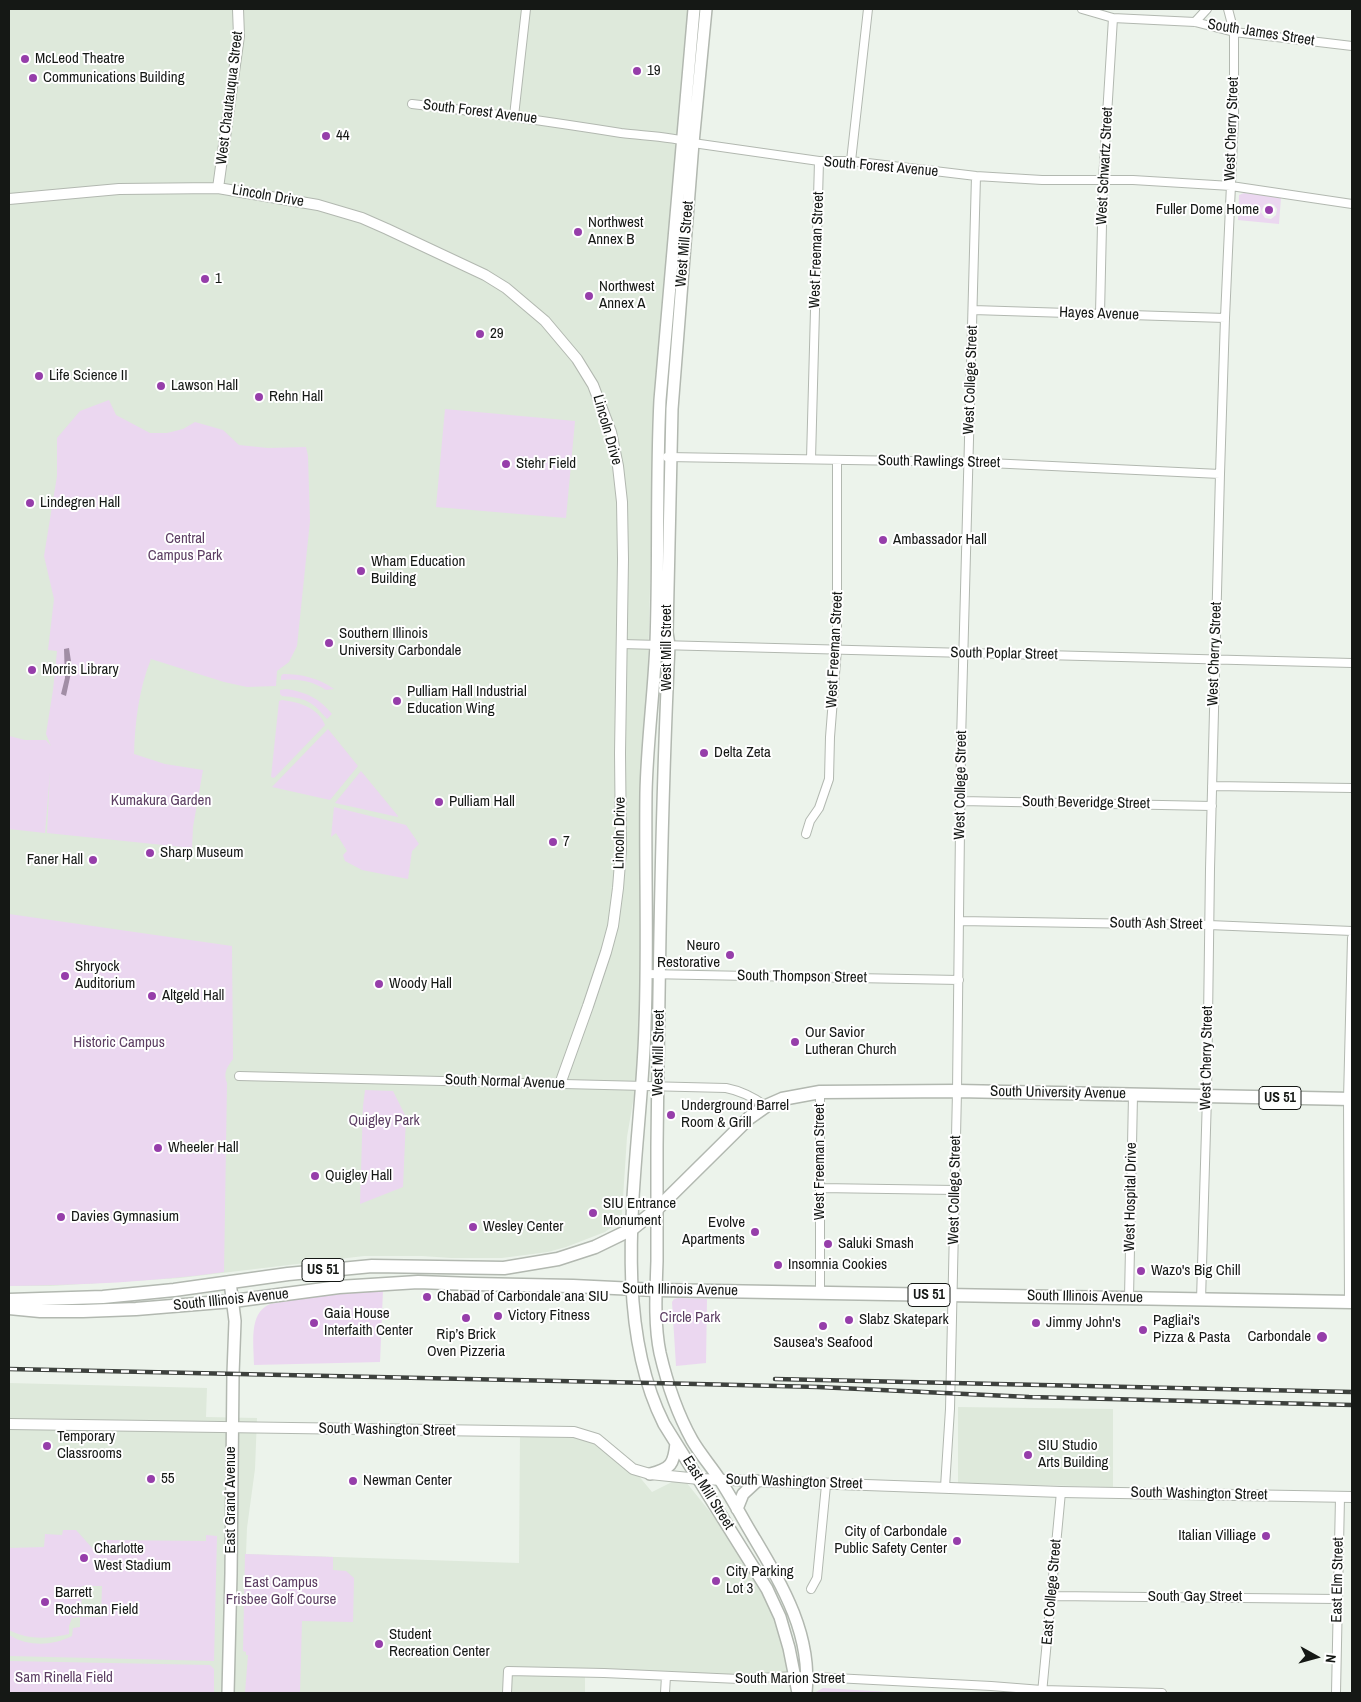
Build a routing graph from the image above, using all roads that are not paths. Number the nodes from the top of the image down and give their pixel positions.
1 (238, 9) edge
2 (526, 9) edge
3 (694, 9) edge
4 (706, 9) edge
5 (868, 9) edge
6 (1082, 9) edge
7 (1208, 9) edge
8 (1228, 9) edge
9 (1113, 18) junction
10 (1195, 22) junction
11 (1234, 32) junction
12 (1352, 46) edge
13 (412, 104) dead end
14 (514, 116) junction
15 (688, 141) junction
16 (820, 161) junction
17 (852, 161) junction
18 (976, 176) junction
19 (1103, 180) junction
20 (1231, 186) junction
21 (218, 188) junction
22 (9, 198) edge
23 (1352, 204) edge
24 (973, 310) junction
25 (1100, 314) junction
26 (1225, 318) junction
27 (657, 457) junction
28 (670, 457) junction
29 (811, 459) junction
30 (838, 460) junction
31 (968, 462) junction
32 (1220, 474) junction
33 (621, 644) junction
34 (656, 644) junction
35 (670, 645) junction
36 (837, 649) junction
37 (965, 652) junction
38 (1215, 659) junction
39 (1352, 663) edge
40 (1212, 786) junction
41 (1352, 788) edge
42 (961, 801) junction
43 (1212, 806) junction
44 (806, 834) dead end
45 (959, 921) junction
46 (1209, 925) junction
47 (1352, 932) edge
48 (1352, 938) edge
49 (646, 974) junction
50 (660, 974) junction
51 (959, 980) junction
52 (239, 1076) dead end
53 (560, 1084) junction
54 (643, 1085) junction
55 (658, 1085) junction
56 (957, 1091) junction
57 (820, 1092) junction
58 (1133, 1095) junction
59 (1207, 1096) junction
60 (1350, 1099) edge
61 (766, 1106) junction
62 (820, 1188) junction
63 (955, 1190) junction
64 (658, 1208) junction
65 (632, 1228) junction
66 (230, 1282) junction
67 (632, 1289) junction
68 (656, 1290) junction
69 (820, 1293) junction
70 (953, 1295) junction
71 (1129, 1298) junction
72 (9, 1300) edge
73 (1201, 1300) junction
74 (233, 1301) junction
75 (1350, 1302) edge
76 (9, 1308) edge
77 (9, 1424) edge
78 (232, 1427) junction
79 (676, 1443) junction
80 (650, 1474) junction
81 (699, 1479) junction
82 (720, 1479) junction
83 (757, 1481) junction
84 (826, 1485) junction
85 (945, 1488) junction
86 (1061, 1492) junction
87 (1340, 1497) junction
88 (1352, 1497) edge
89 (737, 1509) junction
90 (811, 1589) dead end
91 (1052, 1596) junction
92 (1337, 1599) junction
93 (666, 1676) junction
94 (795, 1676) junction
95 (808, 1676) junction
96 (1042, 1692) edge
97 (228, 1693) edge
98 (507, 1693) edge
99 (665, 1693) edge
100 (798, 1693) edge
101 (806, 1693) edge
102 (1162, 1693) edge
103 (1336, 1693) edge

1 - 21 street, West Chautauqua Street
2 - 14 street
3 - 15 main road, West Mill Street
4 - 15 main road, West Mill Street
5 - 17 street
6 - 9 street, South James Street
7 - 10 street
8 - 11 street, West Cherry Street
9 - 10 street, South James Street
9 - 19 street, West Schwartz Street
10 - 11 street, South James Street
11 - 12 street, South James Street
11 - 20 street, West Cherry Street
13 - 14 street, South Forest Avenue
14 - 15 street, South Forest Avenue
15 - 16 street, South Forest Avenue
15 - 27 main road, West Mill Street
15 - 28 main road, West Mill Street
16 - 17 street, South Forest Avenue
16 - 29 street, West Freeman Street
17 - 18 street, South Forest Avenue
18 - 19 street, South Forest Avenue
18 - 24 street, West College Street
19 - 20 street, South Forest Avenue
19 - 25 street, West Schwartz Street
20 - 23 street, South Forest Avenue
20 - 26 street, West Cherry Street
21 - 22 street, Lincoln Drive
21 - 33 street, Lincoln Drive
24 - 25 street, Hayes Avenue
24 - 31 street, West College Street
25 - 26 street, Hayes Avenue
26 - 32 street, West Cherry Street
27 - 28 street, South Rawlings Street
27 - 34 main road, West Mill Street
28 - 29 street, South Rawlings Street
28 - 35 main road, West Mill Street
29 - 30 street, South Rawlings Street
30 - 31 street, South Rawlings Street
30 - 36 street, West Freeman Street
31 - 32 street, South Rawlings Street
31 - 37 street, West College Street
32 - 38 street, West Cherry Street
33 - 34 street, South Poplar Street
33 - 53 street, Lincoln Drive
34 - 35 street, South Poplar Street
34 - 49 main road, West Mill Street
35 - 36 street, South Poplar Street
35 - 50 main road, West Mill Street
36 - 37 street, South Poplar Street
36 - 44 street, West Freeman Street
37 - 38 street, South Poplar Street
37 - 42 street, West College Street
38 - 39 street, South Poplar Street
38 - 40 street, West Cherry Street
40 - 41 street
40 - 43 street, West Cherry Street
42 - 43 street, South Beveridge Street
42 - 45 street, West College Street
43 - 46 street, West Cherry Street
45 - 46 street, South Ash Street
45 - 51 street, West College Street
46 - 47 street, South Ash Street
46 - 59 street, West Cherry Street
48 - 60 street
49 - 50 street, South Thompson Street
49 - 54 main road, West Mill Street
50 - 51 street, South Thompson Street
50 - 55 main road, West Mill Street
51 - 56 street, West College Street
52 - 53 street, South Normal Avenue
53 - 54 street, South Normal Avenue
54 - 55 street, South Normal Avenue
54 - 65 main road, West Mill Street
55 - 61 street, South Normal Avenue
55 - 64 main road, West Mill Street
56 - 57 highway, South University Avenue / US 51
56 - 58 highway, South University Avenue / US 51
56 - 63 street, West College Street
57 - 61 highway, South University Avenue / US 51
57 - 62 street, West Freeman Street
58 - 59 highway, South University Avenue / US 51
58 - 71 street, West Hospital Drive
59 - 60 highway, South University Avenue / US 51
59 - 73 street, West Cherry Street
60 - 75 street
61 - 64 highway, South Illinois Avenue / US 51
62 - 63 street
62 - 69 street, West Freeman Street
63 - 70 street, West College Street
64 - 65 highway, South Illinois Avenue / US 51
64 - 68 main road, West Mill Street
65 - 66 highway, South Illinois Avenue / US 51
65 - 67 main road, West Mill Street
66 - 72 highway, South Illinois Avenue / US 51
66 - 74 main road, East Grand Avenue
67 - 68 highway, South Illinois Avenue / US 51
67 - 74 highway, South Illinois Avenue / US 51
67 - 79 main road, East Mill Street
68 - 69 highway, South Illinois Avenue / US 51
68 - 82 main road, East Mill Street
69 - 70 highway, South Illinois Avenue / US 51
70 - 71 highway, South Illinois Avenue / US 51
70 - 85 street, West College Street
71 - 73 highway, South Illinois Avenue / US 51
73 - 75 highway, South Illinois Avenue / US 51
74 - 76 highway, South Illinois Avenue / US 51
74 - 78 main road, East Grand Avenue
77 - 78 street, South Washington Street
78 - 80 street, South Washington Street
78 - 97 main road, East Grand Avenue
79 - 80 main road
79 - 81 main road, East Mill Street
80 - 81 street, South Washington Street
81 - 82 street, South Washington Street
81 - 94 main road, East Mill Street
82 - 83 street, South Washington Street
82 - 89 main road, East Mill Street
83 - 84 street, South Washington Street
83 - 89 main road
84 - 85 street, South Washington Street
84 - 90 street
85 - 86 street, South Washington Street
86 - 87 street, South Washington Street
86 - 91 street, East College Street
87 - 88 street, South Washington Street
87 - 92 street, East Elm Street
89 - 95 main road, East Mill Street
91 - 92 street, South Gay Street
91 - 96 street, East College Street
92 - 103 street, East Elm Street
93 - 94 street, South Marion Street
93 - 98 street, South Marion Street
93 - 99 street
94 - 95 street, South Marion Street
94 - 100 main road, East Mill Street
95 - 96 street, South Marion Street
95 - 101 main road, East Mill Street
96 - 102 street, South Marion Street

